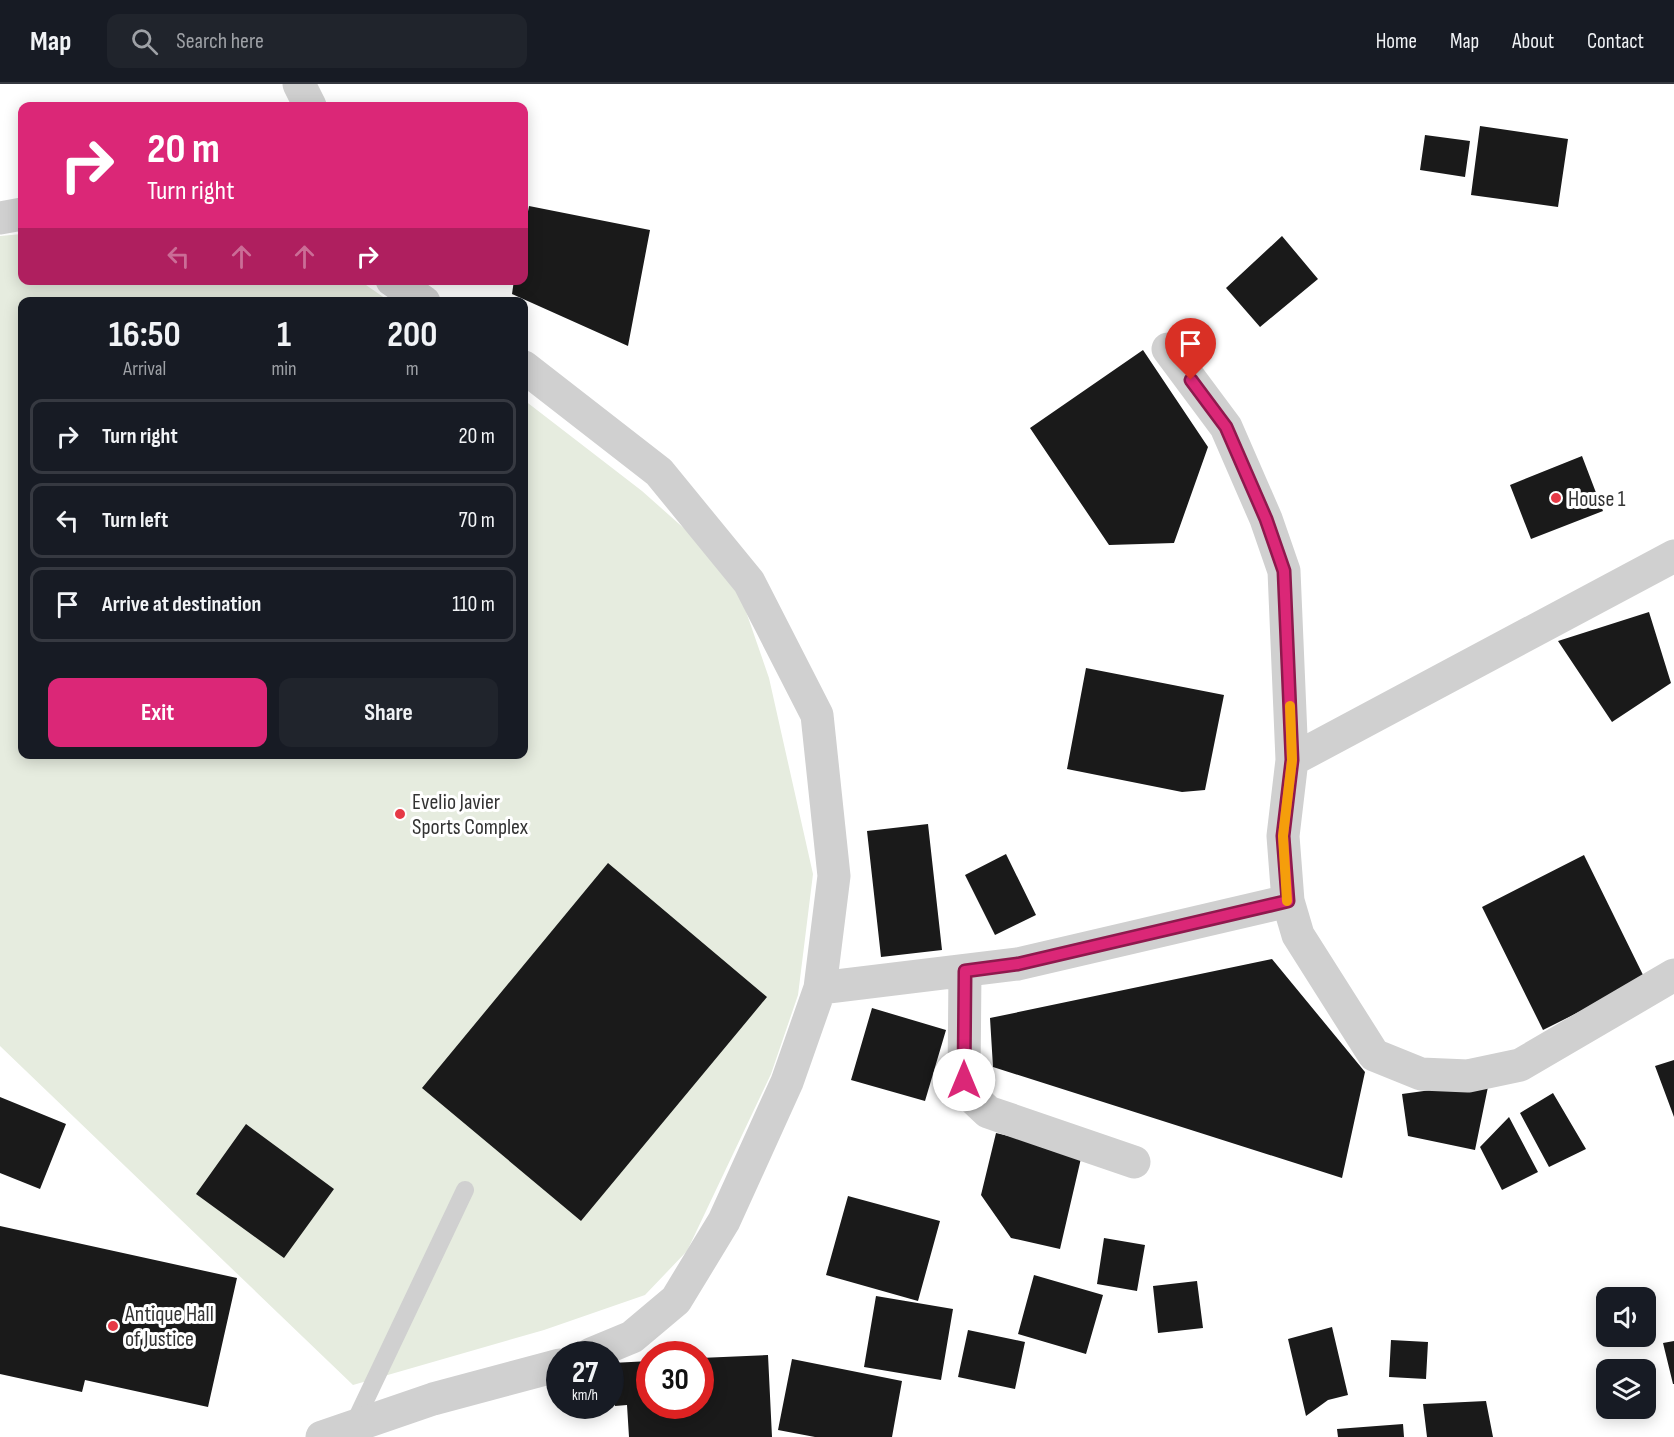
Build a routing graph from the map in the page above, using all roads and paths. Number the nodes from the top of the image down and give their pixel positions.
1 (299, 84) edge
2 (308, 102) edge
3 (18, 215) edge
4 (0, 218) edge
5 (399, 285) edge
6 (417, 297) edge
7 (1168, 349) dead end
8 (528, 370) edge
9 (1674, 556) edge
10 (1292, 760) junction
11 (1288, 901) junction
12 (965, 971) junction
13 (1674, 975) edge
14 (820, 988) junction
15 (1134, 1162) dead end
16 (465, 1191) dead end
17 (622, 1341) edge
18 (546, 1369) edge
19 (353, 1426) junction
20 (322, 1437) edge

1 - 2 street
3 - 4 street
5 - 6 street
7 - 10 street
8 - 14 street
9 - 10 street
10 - 11 street
11 - 12 street
11 - 13 street
12 - 14 street
12 - 15 street
14 - 17 street
16 - 19 lane
18 - 19 street
19 - 20 street

